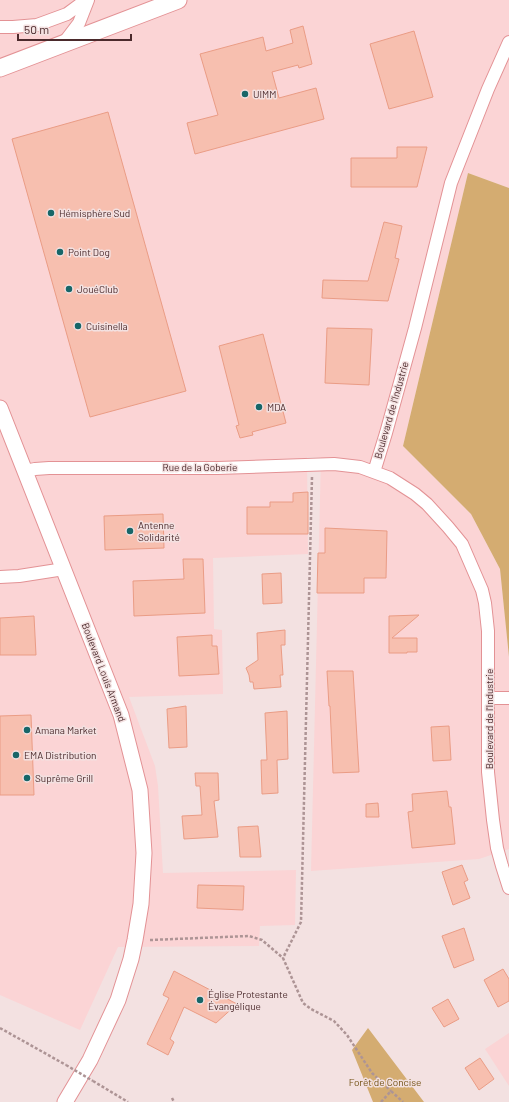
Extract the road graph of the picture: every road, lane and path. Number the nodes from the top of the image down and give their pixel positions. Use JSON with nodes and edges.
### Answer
{"nodes":[{"id":1,"x":87,"y":0,"type":"edge"},
{"id":2,"x":178,"y":0,"type":"edge"},
{"id":3,"x":0,"y":27,"type":"edge"},
{"id":4,"x":509,"y":42,"type":"edge"},
{"id":5,"x":62,"y":45,"type":"junction"},
{"id":6,"x":0,"y":68,"type":"edge"},
{"id":7,"x":0,"y":408,"type":"edge"},
{"id":8,"x":313,"y":464,"type":"junction"},
{"id":9,"x":25,"y":471,"type":"junction"},
{"id":10,"x":374,"y":472,"type":"junction"},
{"id":11,"x":64,"y":569,"type":"junction"},
{"id":12,"x":0,"y":577,"type":"edge"},
{"id":13,"x":489,"y":698,"type":"junction"},
{"id":14,"x":509,"y":698,"type":"edge"},
{"id":15,"x":509,"y":888,"type":"edge"},
{"id":16,"x":135,"y":940,"type":"junction"},
{"id":17,"x":283,"y":958,"type":"junction"},
{"id":18,"x":0,"y":1028,"type":"edge"},
{"id":19,"x":391,"y":1091,"type":"junction"},
{"id":20,"x":172,"y":1098,"type":"dead end"},
{"id":21,"x":65,"y":1102,"type":"edge"},
{"id":22,"x":128,"y":1102,"type":"edge"},
{"id":23,"x":174,"y":1102,"type":"edge"},
{"id":24,"x":380,"y":1102,"type":"edge"},
{"id":25,"x":403,"y":1102,"type":"edge"}],
"edges":[{"from":1,"to":3,"type":"street"},
{"from":1,"to":5,"type":"street"},
{"from":2,"to":5,"type":"main road"},
{"from":4,"to":10,"type":"street","name":"Boulevard de l'Industrie"},
{"from":5,"to":6,"type":"main road"},
{"from":7,"to":9,"type":"street","name":"Boulevard Louis Armand"},
{"from":8,"to":9,"type":"street","name":"Rue de la Goberie"},
{"from":8,"to":10,"type":"street","name":"Rue de la Goberie"},
{"from":8,"to":17,"type":"path"},
{"from":9,"to":11,"type":"street","name":"Boulevard Louis Armand"},
{"from":10,"to":13,"type":"street","name":"Boulevard de l'Industrie"},
{"from":11,"to":12,"type":"street"},
{"from":11,"to":16,"type":"street","name":"Boulevard Louis Armand"},
{"from":13,"to":14,"type":"street"},
{"from":13,"to":15,"type":"street","name":"Boulevard de l'Industrie"},
{"from":16,"to":17,"type":"path"},
{"from":16,"to":21,"type":"street","name":"Boulevard Louis Armand"},
{"from":17,"to":19,"type":"path"},
{"from":18,"to":22,"type":"path","bridge":true},
{"from":19,"to":24,"type":"path"},
{"from":19,"to":25,"type":"path"},
{"from":20,"to":23,"type":"path"}]}
